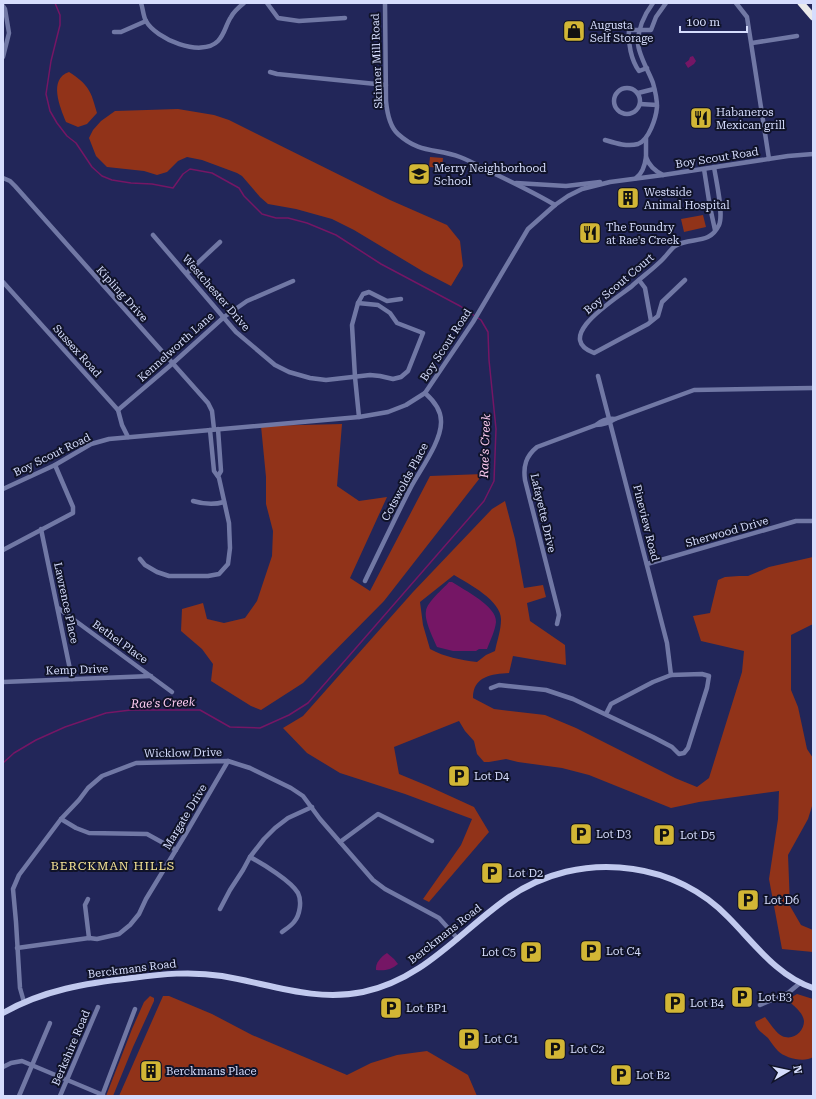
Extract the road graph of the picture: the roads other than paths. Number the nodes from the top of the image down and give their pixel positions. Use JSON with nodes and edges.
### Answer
{"nodes":[{"id":1,"x":141,"y":3,"type":"edge"},
{"id":2,"x":244,"y":3,"type":"edge"},
{"id":3,"x":267,"y":3,"type":"edge"},
{"id":4,"x":385,"y":3,"type":"edge"},
{"id":5,"x":653,"y":3,"type":"edge"},
{"id":6,"x":666,"y":3,"type":"edge"},
{"id":7,"x":736,"y":3,"type":"edge"},
{"id":8,"x":801,"y":3,"type":"edge"},
{"id":9,"x":3,"y":6,"type":"edge"},
{"id":10,"x":813,"y":17,"type":"edge"},
{"id":11,"x":345,"y":18,"type":"dead end"},
{"id":12,"x":146,"y":21,"type":"junction"},
{"id":13,"x":639,"y":31,"type":"junction"},
{"id":14,"x":114,"y":32,"type":"dead end"},
{"id":15,"x":797,"y":36,"type":"dead end"},
{"id":16,"x":752,"y":43,"type":"junction"},
{"id":17,"x":3,"y":57,"type":"edge"},
{"id":18,"x":647,"y":68,"type":"junction"},
{"id":19,"x":270,"y":72,"type":"dead end"},
{"id":20,"x":386,"y":85,"type":"junction"},
{"id":21,"x":654,"y":89,"type":"junction"},
{"id":22,"x":638,"y":93,"type":"junction"},
{"id":23,"x":640,"y":104,"type":"junction"},
{"id":24,"x":656,"y":104,"type":"junction"},
{"id":25,"x":646,"y":138,"type":"junction"},
{"id":26,"x":605,"y":140,"type":"dead end"},
{"id":27,"x":813,"y":154,"type":"edge"},
{"id":28,"x":646,"y":157,"type":"junction"},
{"id":29,"x":769,"y":159,"type":"junction"},
{"id":30,"x":714,"y":167,"type":"junction"},
{"id":31,"x":704,"y":169,"type":"junction"},
{"id":32,"x":663,"y":175,"type":"junction"},
{"id":33,"x":3,"y":178,"type":"edge"},
{"id":34,"x":634,"y":179,"type":"junction"},
{"id":35,"x":610,"y":182,"type":"junction"},
{"id":36,"x":515,"y":183,"type":"junction"},
{"id":37,"x":555,"y":205,"type":"junction"},
{"id":38,"x":715,"y":230,"type":"junction"},
{"id":39,"x":153,"y":236,"type":"dead end"},
{"id":40,"x":220,"y":242,"type":"dead end"},
{"id":41,"x":187,"y":274,"type":"junction"},
{"id":42,"x":639,"y":280,"type":"junction"},
{"id":43,"x":685,"y":280,"type":"dead end"},
{"id":44,"x":293,"y":281,"type":"dead end"},
{"id":45,"x":3,"y":282,"type":"edge"},
{"id":46,"x":401,"y":299,"type":"dead end"},
{"id":47,"x":358,"y":303,"type":"junction"},
{"id":48,"x":224,"y":316,"type":"junction"},
{"id":49,"x":651,"y":321,"type":"junction"},
{"id":50,"x":172,"y":364,"type":"junction"},
{"id":51,"x":598,"y":376,"type":"dead end"},
{"id":52,"x":355,"y":377,"type":"junction"},
{"id":53,"x":813,"y":388,"type":"edge"},
{"id":54,"x":425,"y":393,"type":"junction"},
{"id":55,"x":118,"y":410,"type":"junction"},
{"id":56,"x":359,"y":416,"type":"junction"},
{"id":57,"x":609,"y":421,"type":"junction"},
{"id":58,"x":214,"y":429,"type":"junction"},
{"id":59,"x":128,"y":438,"type":"junction"},
{"id":60,"x":54,"y":465,"type":"junction"},
{"id":61,"x":218,"y":476,"type":"junction"},
{"id":62,"x":3,"y":489,"type":"edge"},
{"id":63,"x":193,"y":501,"type":"dead end"},
{"id":64,"x":224,"y":502,"type":"junction"},
{"id":65,"x":813,"y":521,"type":"edge"},
{"id":66,"x":41,"y":529,"type":"junction"},
{"id":67,"x":3,"y":550,"type":"edge"},
{"id":68,"x":140,"y":559,"type":"dead end"},
{"id":69,"x":647,"y":564,"type":"junction"},
{"id":70,"x":365,"y":581,"type":"dead end"},
{"id":71,"x":58,"y":608,"type":"junction"},
{"id":72,"x":557,"y":624,"type":"dead end"},
{"id":73,"x":671,"y":675,"type":"junction"},
{"id":74,"x":151,"y":676,"type":"junction"},
{"id":75,"x":72,"y":680,"type":"junction"},
{"id":76,"x":3,"y":682,"type":"edge"},
{"id":77,"x":491,"y":688,"type":"dead end"},
{"id":78,"x":172,"y":692,"type":"dead end"},
{"id":79,"x":606,"y":714,"type":"junction"},
{"id":80,"x":228,"y":761,"type":"junction"},
{"id":81,"x":312,"y":807,"type":"junction"},
{"id":82,"x":62,"y":818,"type":"junction"},
{"id":83,"x":432,"y":840,"type":"dead end"},
{"id":84,"x":340,"y":842,"type":"junction"},
{"id":85,"x":176,"y":850,"type":"junction"},
{"id":86,"x":250,"y":857,"type":"junction"},
{"id":87,"x":88,"y":899,"type":"dead end"},
{"id":88,"x":220,"y":909,"type":"dead end"},
{"id":89,"x":282,"y":932,"type":"dead end"},
{"id":90,"x":90,"y":938,"type":"junction"},
{"id":91,"x":458,"y":939,"type":"junction"},
{"id":92,"x":17,"y":948,"type":"junction"},
{"id":93,"x":800,"y":983,"type":"junction"},
{"id":94,"x":813,"y":988,"type":"edge"},
{"id":95,"x":24,"y":1002,"type":"junction"},
{"id":96,"x":760,"y":1005,"type":"dead end"},
{"id":97,"x":98,"y":1007,"type":"dead end"},
{"id":98,"x":135,"y":1009,"type":"dead end"},
{"id":99,"x":3,"y":1013,"type":"edge"},
{"id":100,"x":50,"y":1024,"type":"dead end"},
{"id":101,"x":32,"y":1064,"type":"junction"},
{"id":102,"x":3,"y":1067,"type":"edge"},
{"id":103,"x":66,"y":1080,"type":"junction"},
{"id":104,"x":103,"y":1095,"type":"edge"},
{"id":105,"x":19,"y":1096,"type":"edge"},
{"id":106,"x":60,"y":1096,"type":"edge"}],
"edges":[{"from":1,"to":12,"type":"street"},
{"from":2,"to":12,"type":"street"},
{"from":3,"to":11,"type":"street"},
{"from":4,"to":20,"type":"street","name":"Skinner Mill Road"},
{"from":5,"to":13,"type":"street"},
{"from":6,"to":13,"type":"street"},
{"from":7,"to":16,"type":"street"},
{"from":8,"to":10,"type":"highway"},
{"from":9,"to":17,"type":"street"},
{"from":12,"to":14,"type":"street"},
{"from":13,"to":18,"type":"street"},
{"from":13,"to":18,"type":"street"},
{"from":15,"to":16,"type":"street"},
{"from":16,"to":29,"type":"street"},
{"from":18,"to":21,"type":"street"},
{"from":19,"to":20,"type":"street"},
{"from":20,"to":36,"type":"street","name":"Skinner Mill Road"},
{"from":21,"to":22,"type":"street"},
{"from":21,"to":24,"type":"street"},
{"from":22,"to":23,"type":"street"},
{"from":22,"to":23,"type":"street"},
{"from":23,"to":24,"type":"street"},
{"from":24,"to":25,"type":"street"},
{"from":25,"to":26,"type":"street"},
{"from":25,"to":28,"type":"street"},
{"from":27,"to":29,"type":"street","name":"Boy Scout Road"},
{"from":28,"to":32,"type":"street"},
{"from":28,"to":34,"type":"street"},
{"from":29,"to":30,"type":"street","name":"Boy Scout Road"},
{"from":30,"to":31,"type":"street","name":"Boy Scout Road"},
{"from":30,"to":38,"type":"street"},
{"from":31,"to":32,"type":"street","name":"Boy Scout Road"},
{"from":31,"to":38,"type":"street"},
{"from":32,"to":34,"type":"street","name":"Boy Scout Road"},
{"from":33,"to":50,"type":"street","name":"Kipling Drive"},
{"from":34,"to":35,"type":"street","name":"Boy Scout Road"},
{"from":35,"to":36,"type":"street"},
{"from":35,"to":37,"type":"street","name":"Boy Scout Road"},
{"from":36,"to":37,"type":"street","name":"Skinner Mill Road"},
{"from":37,"to":54,"type":"street","name":"Boy Scout Road"},
{"from":38,"to":42,"type":"street","name":"Boy Scout Court"},
{"from":39,"to":41,"type":"street","name":"Westchester Drive"},
{"from":40,"to":41,"type":"street"},
{"from":41,"to":48,"type":"street","name":"Westchester Drive"},
{"from":42,"to":49,"type":"street"},
{"from":42,"to":49,"type":"street","name":"Boy Scout Court"},
{"from":43,"to":49,"type":"street","name":"Boy Scout Court"},
{"from":44,"to":48,"type":"street","name":"Kennelworth Lane"},
{"from":45,"to":55,"type":"street","name":"Sussex Road"},
{"from":46,"to":47,"type":"street"},
{"from":47,"to":52,"type":"street"},
{"from":47,"to":52,"type":"street","name":"Westchester Drive"},
{"from":48,"to":50,"type":"street","name":"Kennelworth Lane"},
{"from":48,"to":52,"type":"street","name":"Westchester Drive"},
{"from":50,"to":55,"type":"street","name":"Kennelworth Lane"},
{"from":50,"to":58,"type":"street","name":"Kipling Drive"},
{"from":51,"to":57,"type":"street","name":"Pineview Road"},
{"from":52,"to":56,"type":"street"},
{"from":53,"to":57,"type":"street"},
{"from":54,"to":56,"type":"street","name":"Boy Scout Road"},
{"from":54,"to":70,"type":"street","name":"Cotswolds Place"},
{"from":55,"to":59,"type":"street","name":"Sussex Road"},
{"from":56,"to":58,"type":"street","name":"Boy Scout Road"},
{"from":57,"to":69,"type":"street","name":"Pineview Road"},
{"from":57,"to":72,"type":"street","name":"Lafayette Drive"},
{"from":58,"to":59,"type":"street","name":"Boy Scout Road"},
{"from":58,"to":61,"type":"street","name":"Kipling Drive"},
{"from":58,"to":61,"type":"street","name":"Kipling Drive"},
{"from":59,"to":60,"type":"street","name":"Boy Scout Road"},
{"from":60,"to":62,"type":"street","name":"Boy Scout Road"},
{"from":60,"to":66,"type":"street"},
{"from":61,"to":64,"type":"street","name":"Kipling Drive"},
{"from":63,"to":64,"type":"street"},
{"from":64,"to":68,"type":"street","name":"Kipling Drive"},
{"from":65,"to":69,"type":"street","name":"Sherwood Drive"},
{"from":66,"to":67,"type":"street"},
{"from":66,"to":71,"type":"street","name":"Lawrence Place"},
{"from":69,"to":73,"type":"street","name":"Pineview Road"},
{"from":71,"to":74,"type":"street","name":"Bethel Place"},
{"from":71,"to":75,"type":"street","name":"Lawrence Place"},
{"from":73,"to":79,"type":"street"},
{"from":73,"to":79,"type":"street"},
{"from":74,"to":75,"type":"street","name":"Kemp Drive"},
{"from":74,"to":78,"type":"street","name":"Bethel Place"},
{"from":75,"to":76,"type":"street","name":"Kemp Drive"},
{"from":77,"to":79,"type":"street"},
{"from":80,"to":81,"type":"street","name":"Wicklow Drive"},
{"from":80,"to":82,"type":"street","name":"Wicklow Drive"},
{"from":80,"to":85,"type":"street","name":"Margate Drive"},
{"from":81,"to":84,"type":"street","name":"Wicklow Drive"},
{"from":81,"to":86,"type":"street"},
{"from":82,"to":85,"type":"street"},
{"from":82,"to":92,"type":"street","name":"Wicklow Drive"},
{"from":83,"to":84,"type":"street"},
{"from":84,"to":91,"type":"street","name":"Wicklow Drive"},
{"from":85,"to":90,"type":"street","name":"Margate Drive"},
{"from":86,"to":88,"type":"street"},
{"from":86,"to":89,"type":"street"},
{"from":87,"to":90,"type":"street"},
{"from":90,"to":92,"type":"street","name":"Margate Drive"},
{"from":91,"to":93,"type":"main road","name":"Berckmans Road"},
{"from":91,"to":95,"type":"main road","name":"Berckmans Road"},
{"from":92,"to":95,"type":"street","name":"Wicklow Drive"},
{"from":93,"to":94,"type":"main road","name":"Berckmans Road"},
{"from":93,"to":96,"type":"street"},
{"from":95,"to":99,"type":"main road","name":"Berckmans Road"},
{"from":97,"to":103,"type":"street","name":"Berkshire Road"},
{"from":98,"to":104,"type":"street"},
{"from":100,"to":101,"type":"street"},
{"from":101,"to":102,"type":"street"},
{"from":101,"to":103,"type":"street"},
{"from":101,"to":105,"type":"street"},
{"from":103,"to":104,"type":"street"},
{"from":103,"to":106,"type":"street","name":"Berkshire Road"}]}
